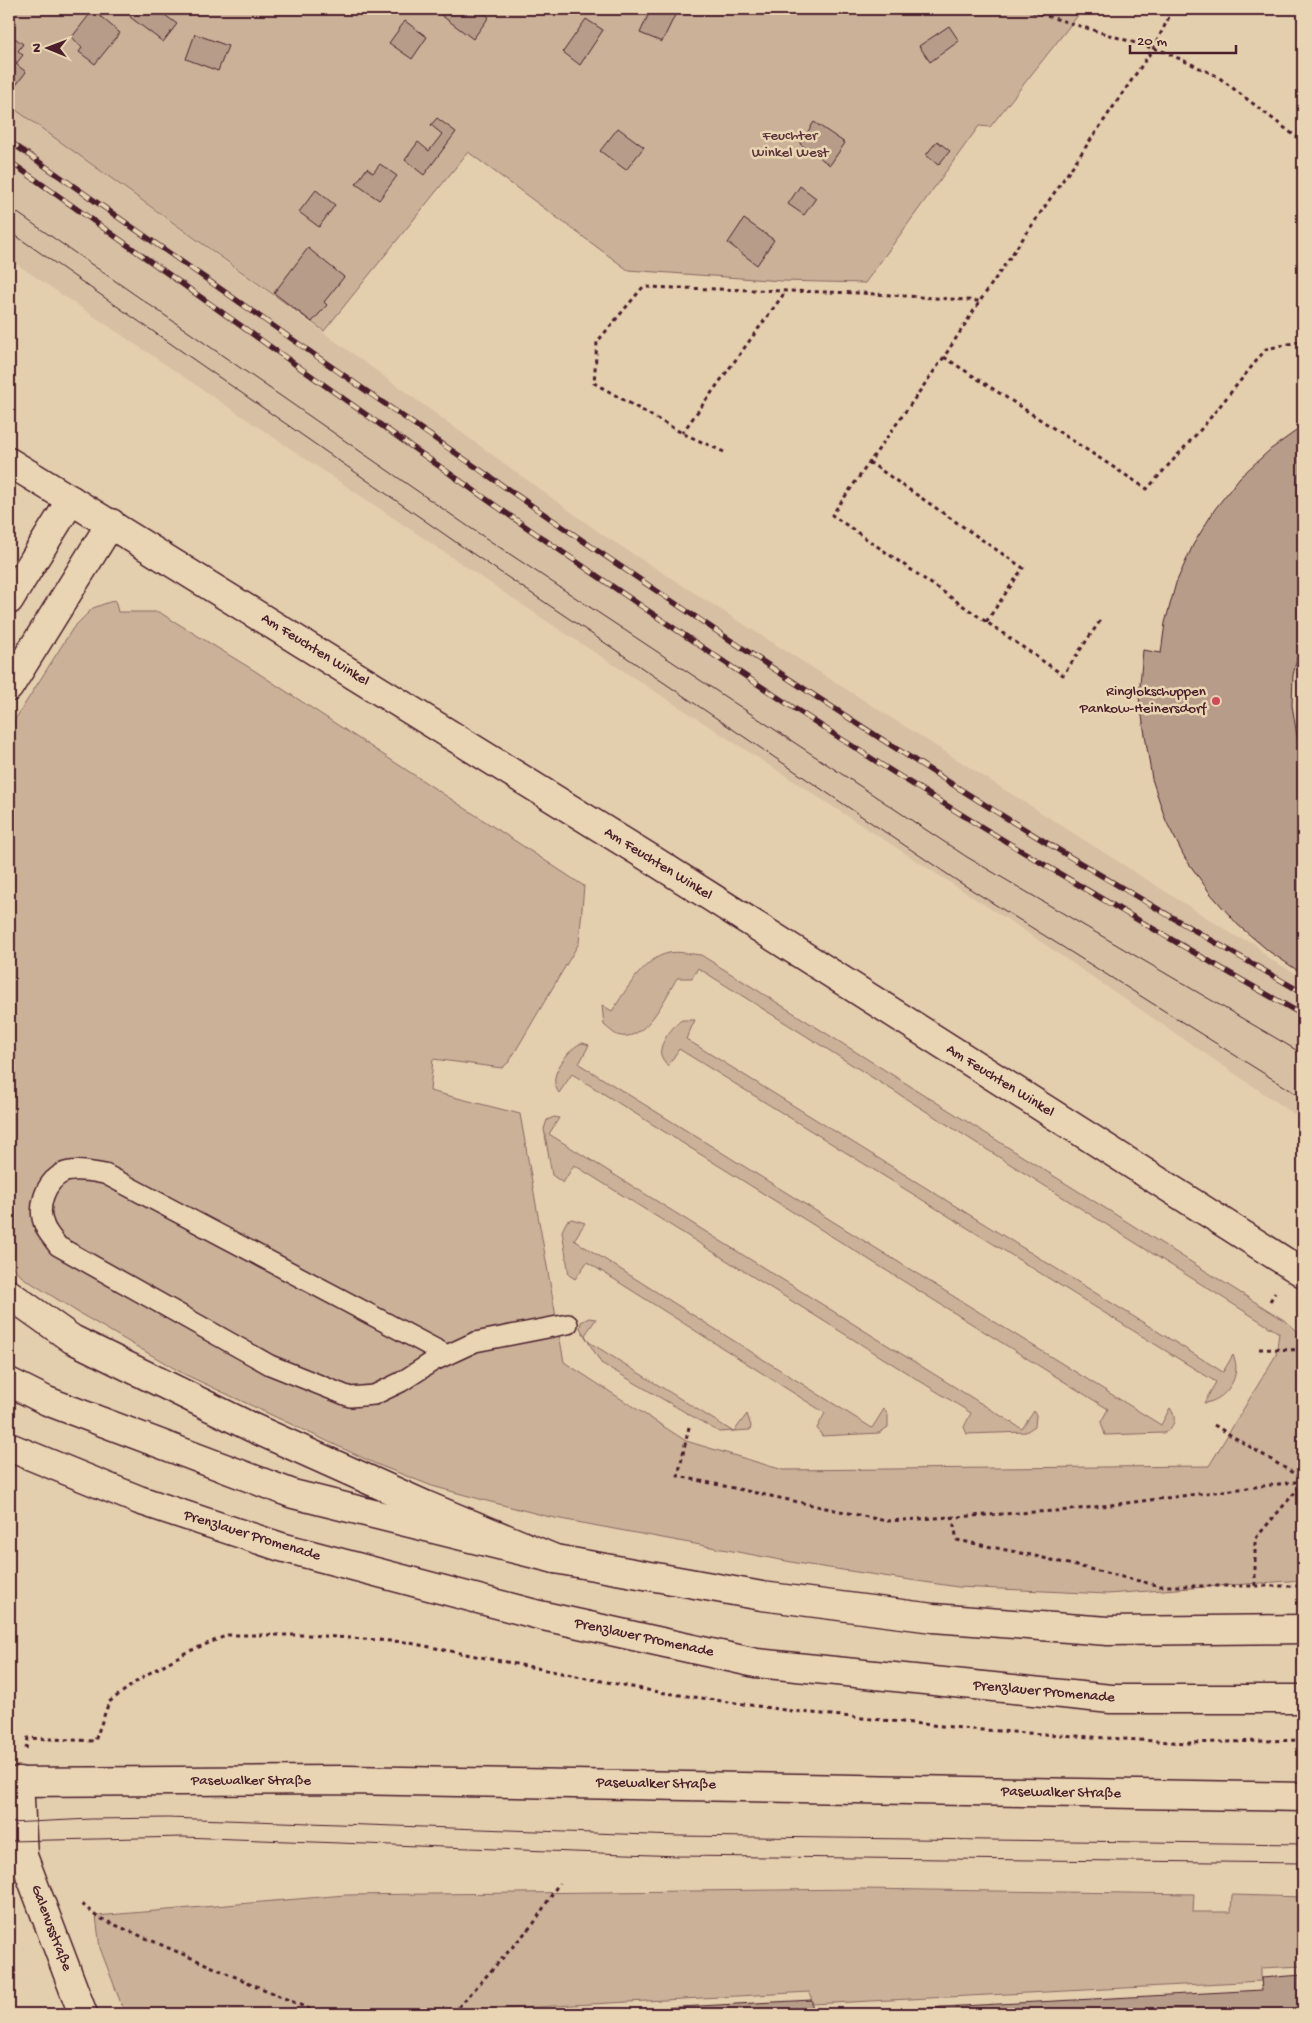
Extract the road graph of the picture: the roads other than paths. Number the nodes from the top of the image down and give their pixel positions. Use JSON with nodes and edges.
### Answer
{"nodes":[{"id":1,"x":9,"y":462,"type":"edge"},
{"id":2,"x":71,"y":500,"type":"junction"},
{"id":3,"x":111,"y":523,"type":"junction"},
{"id":4,"x":9,"y":600,"type":"edge"},
{"id":5,"x":9,"y":687,"type":"edge"},
{"id":6,"x":1303,"y":1274,"type":"edge"},
{"id":7,"x":9,"y":1294,"type":"edge"},
{"id":8,"x":568,"y":1324,"type":"dead end"},
{"id":9,"x":447,"y":1355,"type":"junction"},
{"id":10,"x":9,"y":1382,"type":"edge"},
{"id":11,"x":9,"y":1447,"type":"edge"},
{"id":12,"x":555,"y":1559,"type":"junction"},
{"id":13,"x":1303,"y":1629,"type":"edge"},
{"id":14,"x":1303,"y":1699,"type":"edge"},
{"id":15,"x":14,"y":1781,"type":"edge"},
{"id":16,"x":1303,"y":1796,"type":"edge"},
{"id":17,"x":83,"y":2014,"type":"edge"}],
"edges":[{"from":1,"to":2,"type":"main road","name":"Am Feuchten Winkel"},
{"from":2,"to":3,"type":"main road","name":"Am Feuchten Winkel"},
{"from":2,"to":4,"type":"main road"},
{"from":3,"to":5,"type":"main road"},
{"from":3,"to":6,"type":"main road","name":"Am Feuchten Winkel"},
{"from":7,"to":12,"type":"main road"},
{"from":8,"to":9,"type":"lane"},
{"from":9,"to":9,"type":"lane"},
{"from":10,"to":12,"type":"main road"},
{"from":11,"to":14,"type":"main road","name":"Prenzlauer Promenade"},
{"from":12,"to":13,"type":"main road"},
{"from":15,"to":16,"type":"main road","name":"Pasewalker Straße"},
{"from":15,"to":17,"type":"main road","name":"Galenusstraße"}]}
